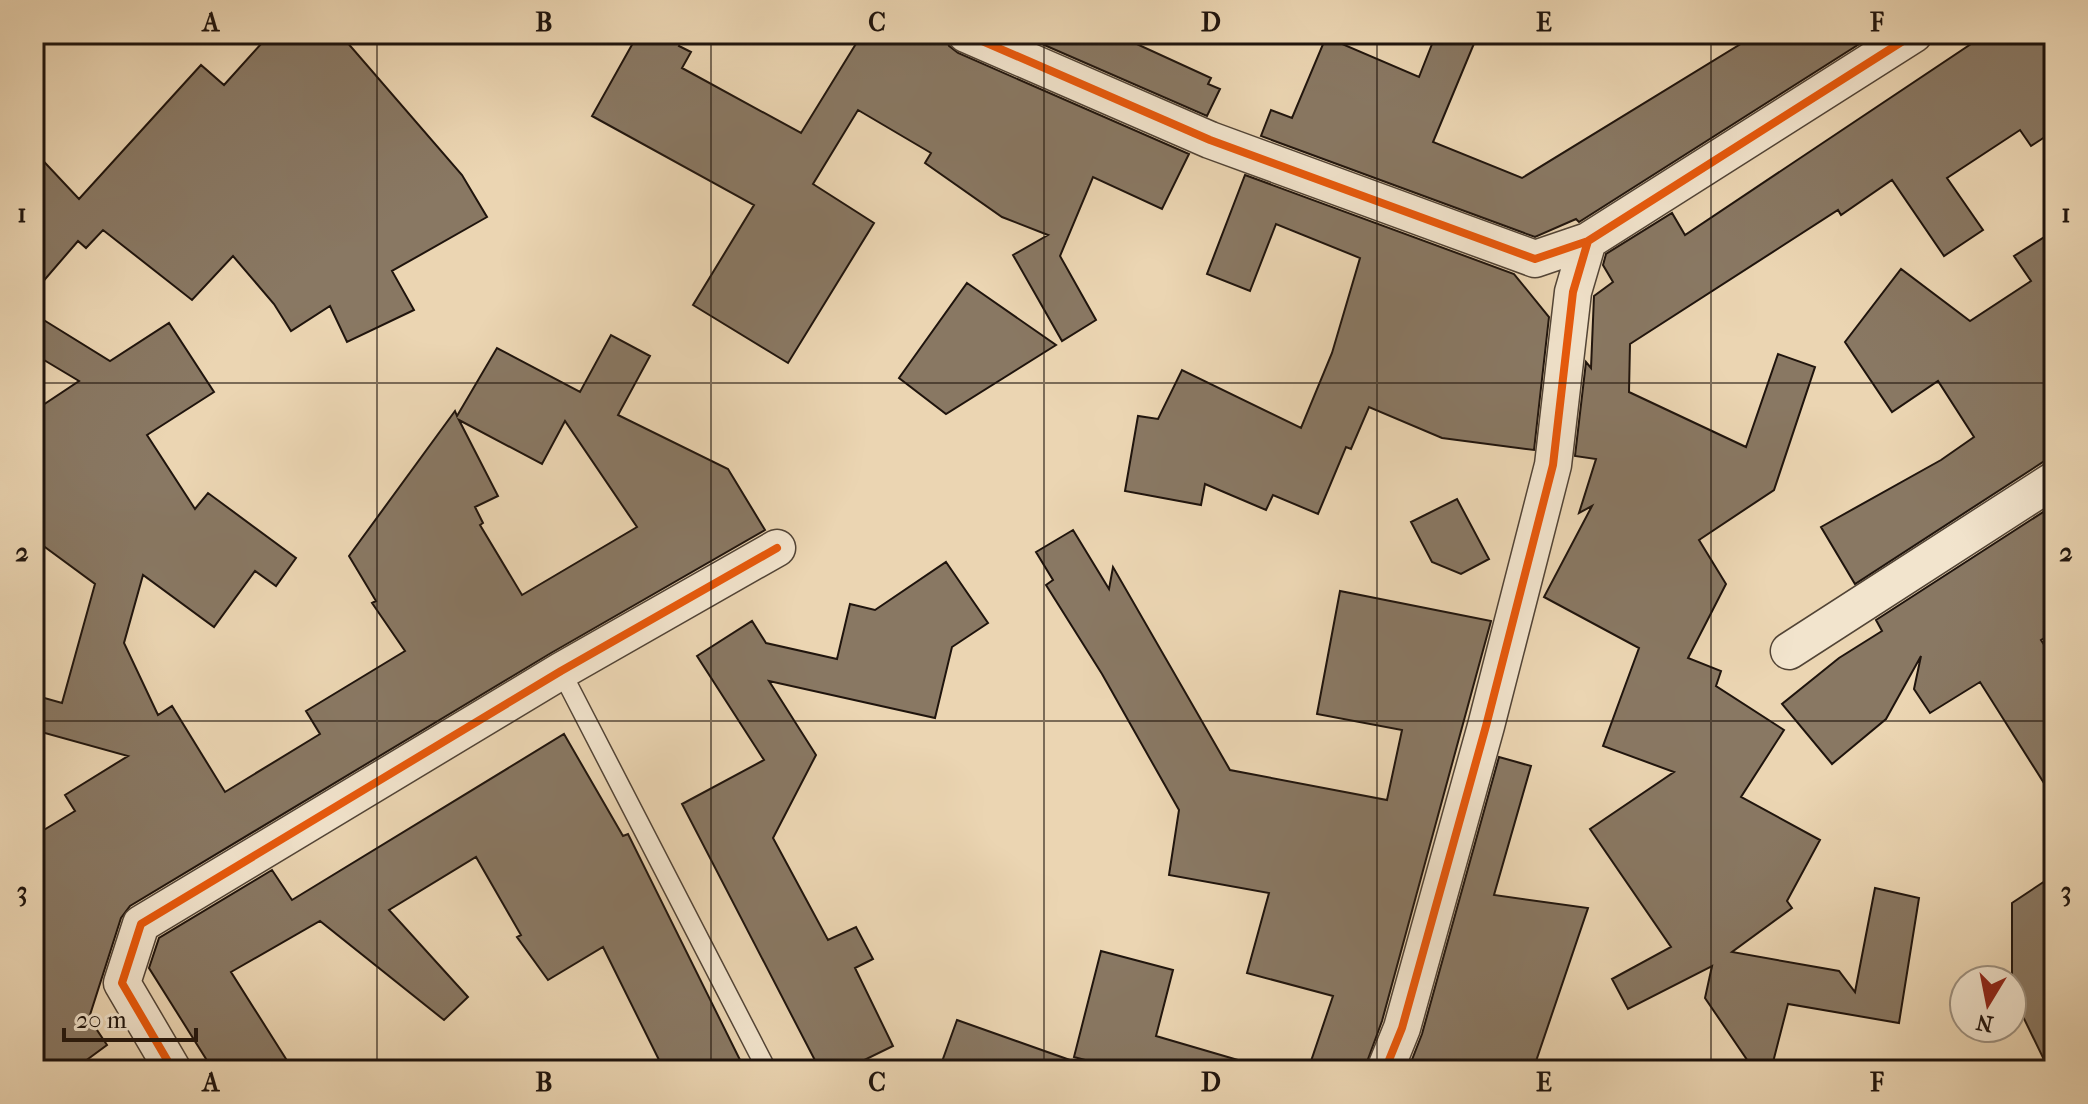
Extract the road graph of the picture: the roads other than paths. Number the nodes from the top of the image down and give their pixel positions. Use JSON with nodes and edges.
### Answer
{"nodes":[{"id":1,"x":966,"y":34,"type":"edge"},
{"id":2,"x":1914,"y":34,"type":"edge"},
{"id":3,"x":1588,"y":241,"type":"junction"},
{"id":4,"x":2054,"y":480,"type":"edge"},
{"id":5,"x":777,"y":548,"type":"dead end"},
{"id":6,"x":1789,"y":651,"type":"dead end"},
{"id":7,"x":561,"y":671,"type":"junction"},
{"id":8,"x":173,"y":1070,"type":"edge"},
{"id":9,"x":767,"y":1070,"type":"edge"},
{"id":10,"x":1385,"y":1070,"type":"edge"}],
"edges":[{"from":1,"to":3,"type":"street"},
{"from":2,"to":3,"type":"street"},
{"from":3,"to":10,"type":"street"},
{"from":4,"to":6,"type":"street"},
{"from":5,"to":7,"type":"street"},
{"from":7,"to":8,"type":"street"},
{"from":7,"to":9,"type":"lane"}]}
